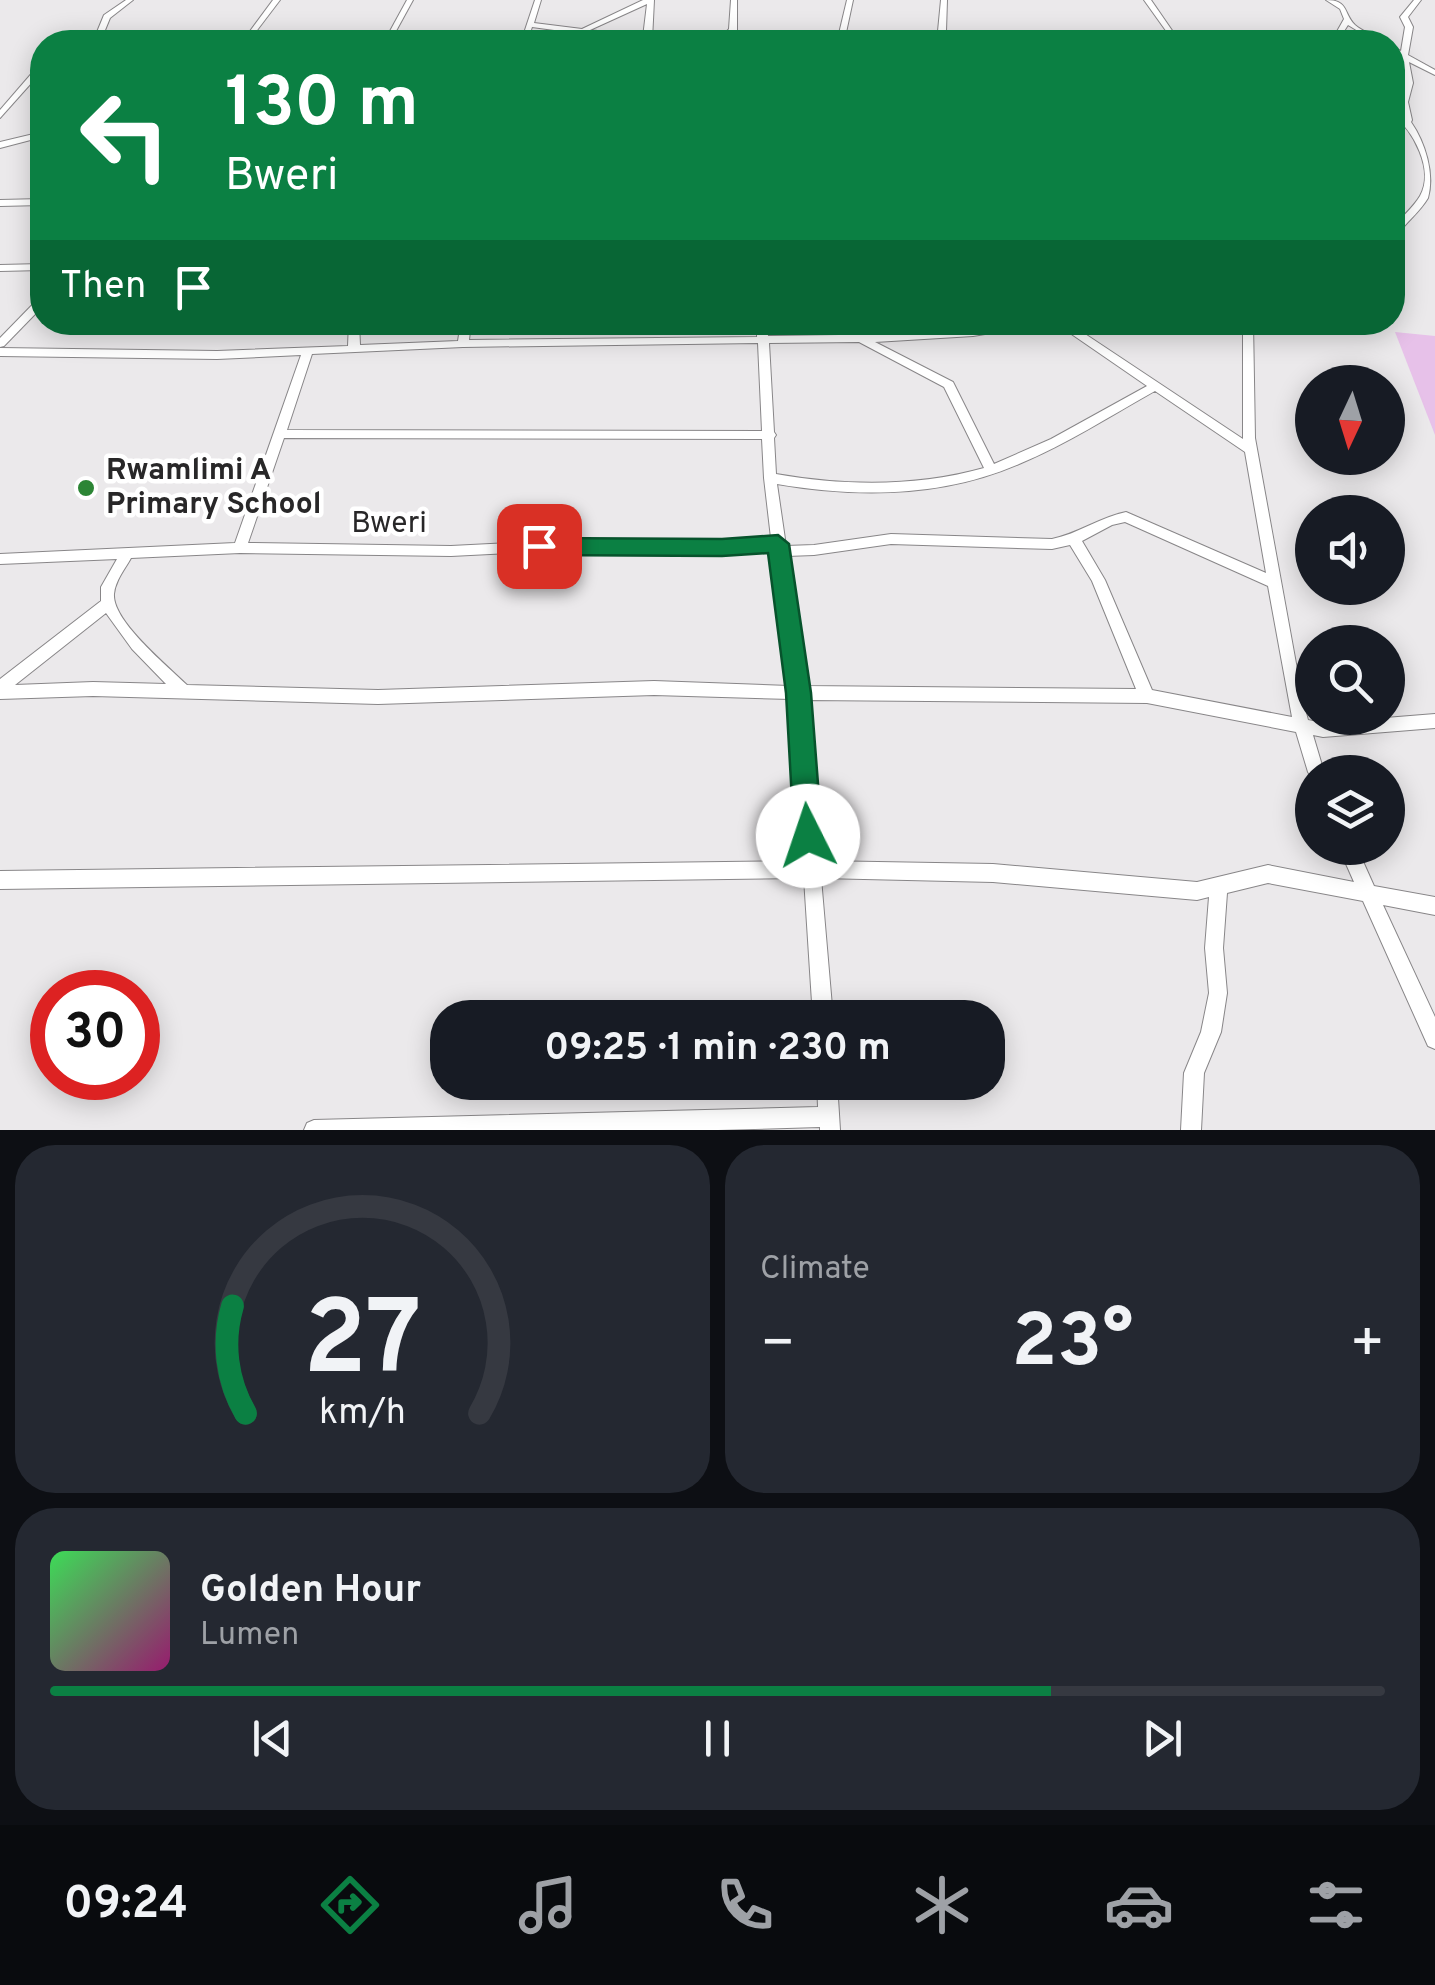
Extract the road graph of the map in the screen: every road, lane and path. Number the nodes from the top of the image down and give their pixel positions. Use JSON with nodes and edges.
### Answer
{"nodes":[{"id":1,"x":130,"y":0,"type":"edge"},
{"id":2,"x":276,"y":0,"type":"edge"},
{"id":3,"x":410,"y":0,"type":"edge"},
{"id":4,"x":538,"y":0,"type":"edge"},
{"id":5,"x":650,"y":0,"type":"edge"},
{"id":6,"x":734,"y":0,"type":"edge"},
{"id":7,"x":850,"y":0,"type":"edge"},
{"id":8,"x":944,"y":0,"type":"edge"},
{"id":9,"x":1147,"y":0,"type":"edge"},
{"id":10,"x":1329,"y":0,"type":"edge"},
{"id":11,"x":1418,"y":0,"type":"edge"},
{"id":12,"x":1347,"y":20,"type":"junction"},
{"id":13,"x":530,"y":26,"type":"junction"},
{"id":14,"x":101,"y":30,"type":"edge"},
{"id":15,"x":254,"y":30,"type":"edge"},
{"id":16,"x":394,"y":30,"type":"edge"},
{"id":17,"x":528,"y":30,"type":"edge"},
{"id":18,"x":576,"y":30,"type":"edge"},
{"id":19,"x":589,"y":30,"type":"edge"},
{"id":20,"x":648,"y":30,"type":"edge"},
{"id":21,"x":730,"y":30,"type":"edge"},
{"id":22,"x":843,"y":30,"type":"edge"},
{"id":23,"x":942,"y":30,"type":"edge"},
{"id":24,"x":1168,"y":30,"type":"edge"},
{"id":25,"x":1341,"y":30,"type":"edge"},
{"id":26,"x":1362,"y":30,"type":"edge"},
{"id":27,"x":1405,"y":49,"type":"edge"},
{"id":28,"x":1405,"y":56,"type":"edge"},
{"id":29,"x":1405,"y":61,"type":"edge"},
{"id":30,"x":1435,"y":72,"type":"edge"},
{"id":31,"x":30,"y":86,"type":"edge"},
{"id":32,"x":1405,"y":98,"type":"edge"},
{"id":33,"x":1405,"y":106,"type":"edge"},
{"id":34,"x":0,"y":115,"type":"edge"},
{"id":35,"x":1405,"y":118,"type":"edge"},
{"id":36,"x":1408,"y":120,"type":"junction"},
{"id":37,"x":30,"y":138,"type":"edge"},
{"id":38,"x":0,"y":145,"type":"edge"},
{"id":39,"x":30,"y":203,"type":"edge"},
{"id":40,"x":0,"y":204,"type":"edge"},
{"id":41,"x":1405,"y":220,"type":"edge"},
{"id":42,"x":30,"y":267,"type":"edge"},
{"id":43,"x":0,"y":268,"type":"edge"},
{"id":44,"x":30,"y":312,"type":"edge"},
{"id":45,"x":5,"y":334,"type":"edge"},
{"id":46,"x":349,"y":335,"type":"edge"},
{"id":47,"x":354,"y":335,"type":"edge"},
{"id":48,"x":464,"y":335,"type":"edge"},
{"id":49,"x":763,"y":335,"type":"edge"},
{"id":50,"x":849,"y":335,"type":"edge"},
{"id":51,"x":940,"y":335,"type":"edge"},
{"id":52,"x":1079,"y":335,"type":"edge"},
{"id":53,"x":1248,"y":335,"type":"edge"},
{"id":54,"x":859,"y":340,"type":"junction"},
{"id":55,"x":764,"y":341,"type":"junction"},
{"id":56,"x":0,"y":344,"type":"edge"},
{"id":57,"x":354,"y":344,"type":"junction"},
{"id":58,"x":463,"y":344,"type":"junction"},
{"id":59,"x":308,"y":351,"type":"junction"},
{"id":60,"x":0,"y":352,"type":"edge"},
{"id":61,"x":1156,"y":386,"type":"junction"},
{"id":62,"x":279,"y":434,"type":"junction"},
{"id":63,"x":770,"y":435,"type":"junction"},
{"id":64,"x":1251,"y":450,"type":"junction"},
{"id":65,"x":991,"y":470,"type":"junction"},
{"id":66,"x":770,"y":478,"type":"junction"},
{"id":67,"x":1075,"y":541,"type":"junction"},
{"id":68,"x":779,"y":547,"type":"junction"},
{"id":69,"x":240,"y":548,"type":"junction"},
{"id":70,"x":126,"y":556,"type":"junction"},
{"id":71,"x":0,"y":559,"type":"edge"},
{"id":72,"x":1276,"y":583,"type":"junction"},
{"id":73,"x":107,"y":604,"type":"junction"},
{"id":74,"x":0,"y":690,"type":"edge"},
{"id":75,"x":1295,"y":692,"type":"edge"},
{"id":76,"x":798,"y":693,"type":"junction"},
{"id":77,"x":185,"y":694,"type":"junction"},
{"id":78,"x":1147,"y":696,"type":"junction"},
{"id":79,"x":1435,"y":721,"type":"edge"},
{"id":80,"x":1405,"y":724,"type":"edge"},
{"id":81,"x":1295,"y":725,"type":"edge"},
{"id":82,"x":1356,"y":865,"type":"edge"},
{"id":83,"x":810,"y":869,"type":"junction"},
{"id":84,"x":0,"y":880,"type":"edge"},
{"id":85,"x":1218,"y":888,"type":"junction"},
{"id":86,"x":1368,"y":892,"type":"junction"},
{"id":87,"x":1435,"y":906,"type":"edge"},
{"id":88,"x":821,"y":1000,"type":"edge"},
{"id":89,"x":1435,"y":1040,"type":"edge"},
{"id":90,"x":829,"y":1124,"type":"edge"},
{"id":91,"x":314,"y":1130,"type":"edge"},
{"id":92,"x":1191,"y":1130,"type":"edge"}],
"edges":[{"from":1,"to":14,"type":"street"},
{"from":2,"to":15,"type":"street"},
{"from":3,"to":16,"type":"street"},
{"from":4,"to":13,"type":"street"},
{"from":5,"to":19,"type":"street"},
{"from":5,"to":20,"type":"street"},
{"from":6,"to":21,"type":"street"},
{"from":7,"to":22,"type":"street"},
{"from":8,"to":23,"type":"street"},
{"from":9,"to":24,"type":"street"},
{"from":10,"to":12,"type":"street"},
{"from":11,"to":27,"type":"street"},
{"from":12,"to":25,"type":"street"},
{"from":12,"to":26,"type":"street"},
{"from":13,"to":17,"type":"street"},
{"from":13,"to":18,"type":"street"},
{"from":28,"to":30,"type":"street"},
{"from":29,"to":32,"type":"street"},
{"from":31,"to":34,"type":"street"},
{"from":33,"to":36,"type":"street"},
{"from":35,"to":36,"type":"street"},
{"from":36,"to":41,"type":"street"},
{"from":37,"to":38,"type":"street"},
{"from":39,"to":40,"type":"street"},
{"from":42,"to":43,"type":"street"},
{"from":44,"to":45,"type":"street"},
{"from":45,"to":56,"type":"street"},
{"from":46,"to":57,"type":"street"},
{"from":47,"to":57,"type":"street"},
{"from":48,"to":58,"type":"street"},
{"from":49,"to":55,"type":"street"},
{"from":50,"to":54,"type":"street"},
{"from":51,"to":54,"type":"street"},
{"from":52,"to":61,"type":"street"},
{"from":53,"to":64,"type":"street"},
{"from":54,"to":55,"type":"street"},
{"from":54,"to":65,"type":"street"},
{"from":55,"to":58,"type":"street"},
{"from":55,"to":63,"type":"street"},
{"from":57,"to":58,"type":"street"},
{"from":57,"to":59,"type":"street"},
{"from":59,"to":60,"type":"street"},
{"from":59,"to":62,"type":"street"},
{"from":61,"to":64,"type":"street"},
{"from":61,"to":65,"type":"street"},
{"from":62,"to":63,"type":"street"},
{"from":62,"to":69,"type":"street"},
{"from":63,"to":66,"type":"street"},
{"from":64,"to":72,"type":"street"},
{"from":65,"to":66,"type":"street"},
{"from":66,"to":68,"type":"street"},
{"from":67,"to":68,"type":"street","name":"Bweri"},
{"from":67,"to":72,"type":"street"},
{"from":67,"to":78,"type":"street"},
{"from":68,"to":69,"type":"street","name":"Bweri"},
{"from":68,"to":76,"type":"street"},
{"from":69,"to":70,"type":"street","name":"Bweri"},
{"from":70,"to":71,"type":"street","name":"Bweri"},
{"from":70,"to":73,"type":"street"},
{"from":72,"to":75,"type":"street"},
{"from":73,"to":74,"type":"street"},
{"from":73,"to":77,"type":"street"},
{"from":74,"to":77,"type":"street"},
{"from":76,"to":77,"type":"street"},
{"from":76,"to":78,"type":"street"},
{"from":76,"to":83,"type":"street"},
{"from":78,"to":81,"type":"street"},
{"from":79,"to":80,"type":"street"},
{"from":82,"to":86,"type":"street"},
{"from":83,"to":84,"type":"street"},
{"from":83,"to":85,"type":"street"},
{"from":83,"to":88,"type":"street"},
{"from":85,"to":86,"type":"street"},
{"from":85,"to":92,"type":"street"},
{"from":86,"to":87,"type":"street"},
{"from":86,"to":89,"type":"street"},
{"from":90,"to":91,"type":"street"}]}
